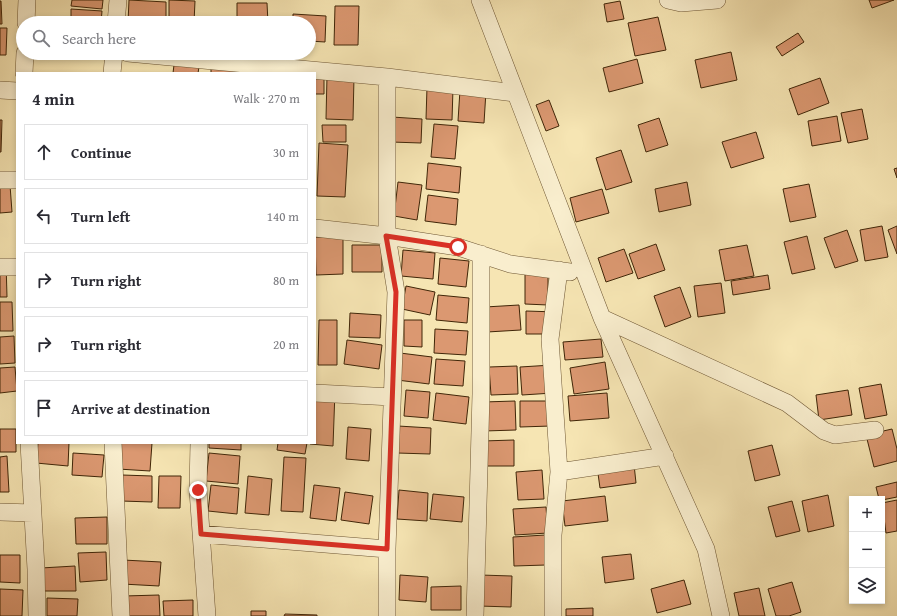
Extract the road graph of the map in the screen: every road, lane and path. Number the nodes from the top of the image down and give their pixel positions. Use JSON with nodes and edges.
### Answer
{"nodes":[{"id":1,"x":27,"y":0,"type":"edge"},
{"id":2,"x":118,"y":0,"type":"edge"},
{"id":3,"x":480,"y":0,"type":"edge"},
{"id":4,"x":668,"y":0,"type":"edge"},
{"id":5,"x":717,"y":0,"type":"edge"},
{"id":6,"x":26,"y":16,"type":"edge"},
{"id":7,"x":117,"y":16,"type":"edge"},
{"id":8,"x":25,"y":60,"type":"edge"},
{"id":9,"x":113,"y":60,"type":"edge"},
{"id":10,"x":204,"y":60,"type":"edge"},
{"id":11,"x":24,"y":72,"type":"edge"},
{"id":12,"x":112,"y":72,"type":"edge"},
{"id":13,"x":387,"y":77,"type":"junction"},
{"id":14,"x":0,"y":90,"type":"edge"},
{"id":15,"x":16,"y":91,"type":"edge"},
{"id":16,"x":515,"y":93,"type":"junction"},
{"id":17,"x":0,"y":180,"type":"edge"},
{"id":18,"x":16,"y":180,"type":"edge"},
{"id":19,"x":316,"y":228,"type":"edge"},
{"id":20,"x":386,"y":236,"type":"junction"},
{"id":21,"x":481,"y":254,"type":"junction"},
{"id":22,"x":0,"y":267,"type":"edge"},
{"id":23,"x":16,"y":268,"type":"edge"},
{"id":24,"x":559,"y":270,"type":"junction"},
{"id":25,"x":584,"y":274,"type":"junction"},
{"id":26,"x":602,"y":318,"type":"junction"},
{"id":27,"x":316,"y":394,"type":"edge"},
{"id":28,"x":392,"y":397,"type":"junction"},
{"id":29,"x":875,"y":430,"type":"dead end"},
{"id":30,"x":29,"y":444,"type":"edge"},
{"id":31,"x":113,"y":444,"type":"edge"},
{"id":32,"x":200,"y":444,"type":"edge"},
{"id":33,"x":665,"y":456,"type":"junction"},
{"id":34,"x":559,"y":472,"type":"junction"},
{"id":35,"x":0,"y":512,"type":"edge"},
{"id":36,"x":33,"y":513,"type":"junction"},
{"id":37,"x":201,"y":534,"type":"junction"},
{"id":38,"x":387,"y":549,"type":"junction"},
{"id":39,"x":37,"y":616,"type":"edge"},
{"id":40,"x":121,"y":616,"type":"edge"},
{"id":41,"x":207,"y":616,"type":"edge"},
{"id":42,"x":387,"y":616,"type":"edge"},
{"id":43,"x":475,"y":616,"type":"edge"},
{"id":44,"x":553,"y":616,"type":"edge"},
{"id":45,"x":722,"y":616,"type":"edge"}],
"edges":[{"from":1,"to":6,"type":"street"},
{"from":2,"to":7,"type":"street"},
{"from":3,"to":16,"type":"street"},
{"from":4,"to":5,"type":"street"},
{"from":8,"to":11,"type":"street"},
{"from":9,"to":12,"type":"street"},
{"from":10,"to":13,"type":"street"},
{"from":13,"to":16,"type":"street"},
{"from":13,"to":20,"type":"street"},
{"from":14,"to":15,"type":"street"},
{"from":16,"to":25,"type":"street"},
{"from":17,"to":18,"type":"street"},
{"from":19,"to":20,"type":"street"},
{"from":20,"to":21,"type":"street"},
{"from":20,"to":28,"type":"street"},
{"from":21,"to":24,"type":"street"},
{"from":21,"to":43,"type":"street"},
{"from":22,"to":23,"type":"street"},
{"from":24,"to":25,"type":"street"},
{"from":24,"to":34,"type":"street"},
{"from":25,"to":26,"type":"street"},
{"from":26,"to":29,"type":"street"},
{"from":26,"to":33,"type":"street"},
{"from":27,"to":28,"type":"street"},
{"from":28,"to":38,"type":"street"},
{"from":30,"to":36,"type":"street"},
{"from":31,"to":40,"type":"street"},
{"from":32,"to":37,"type":"street"},
{"from":33,"to":34,"type":"street"},
{"from":33,"to":45,"type":"street"},
{"from":34,"to":44,"type":"street"},
{"from":35,"to":36,"type":"street"},
{"from":36,"to":39,"type":"street"},
{"from":37,"to":38,"type":"street"},
{"from":37,"to":41,"type":"street"},
{"from":38,"to":42,"type":"street"}]}
